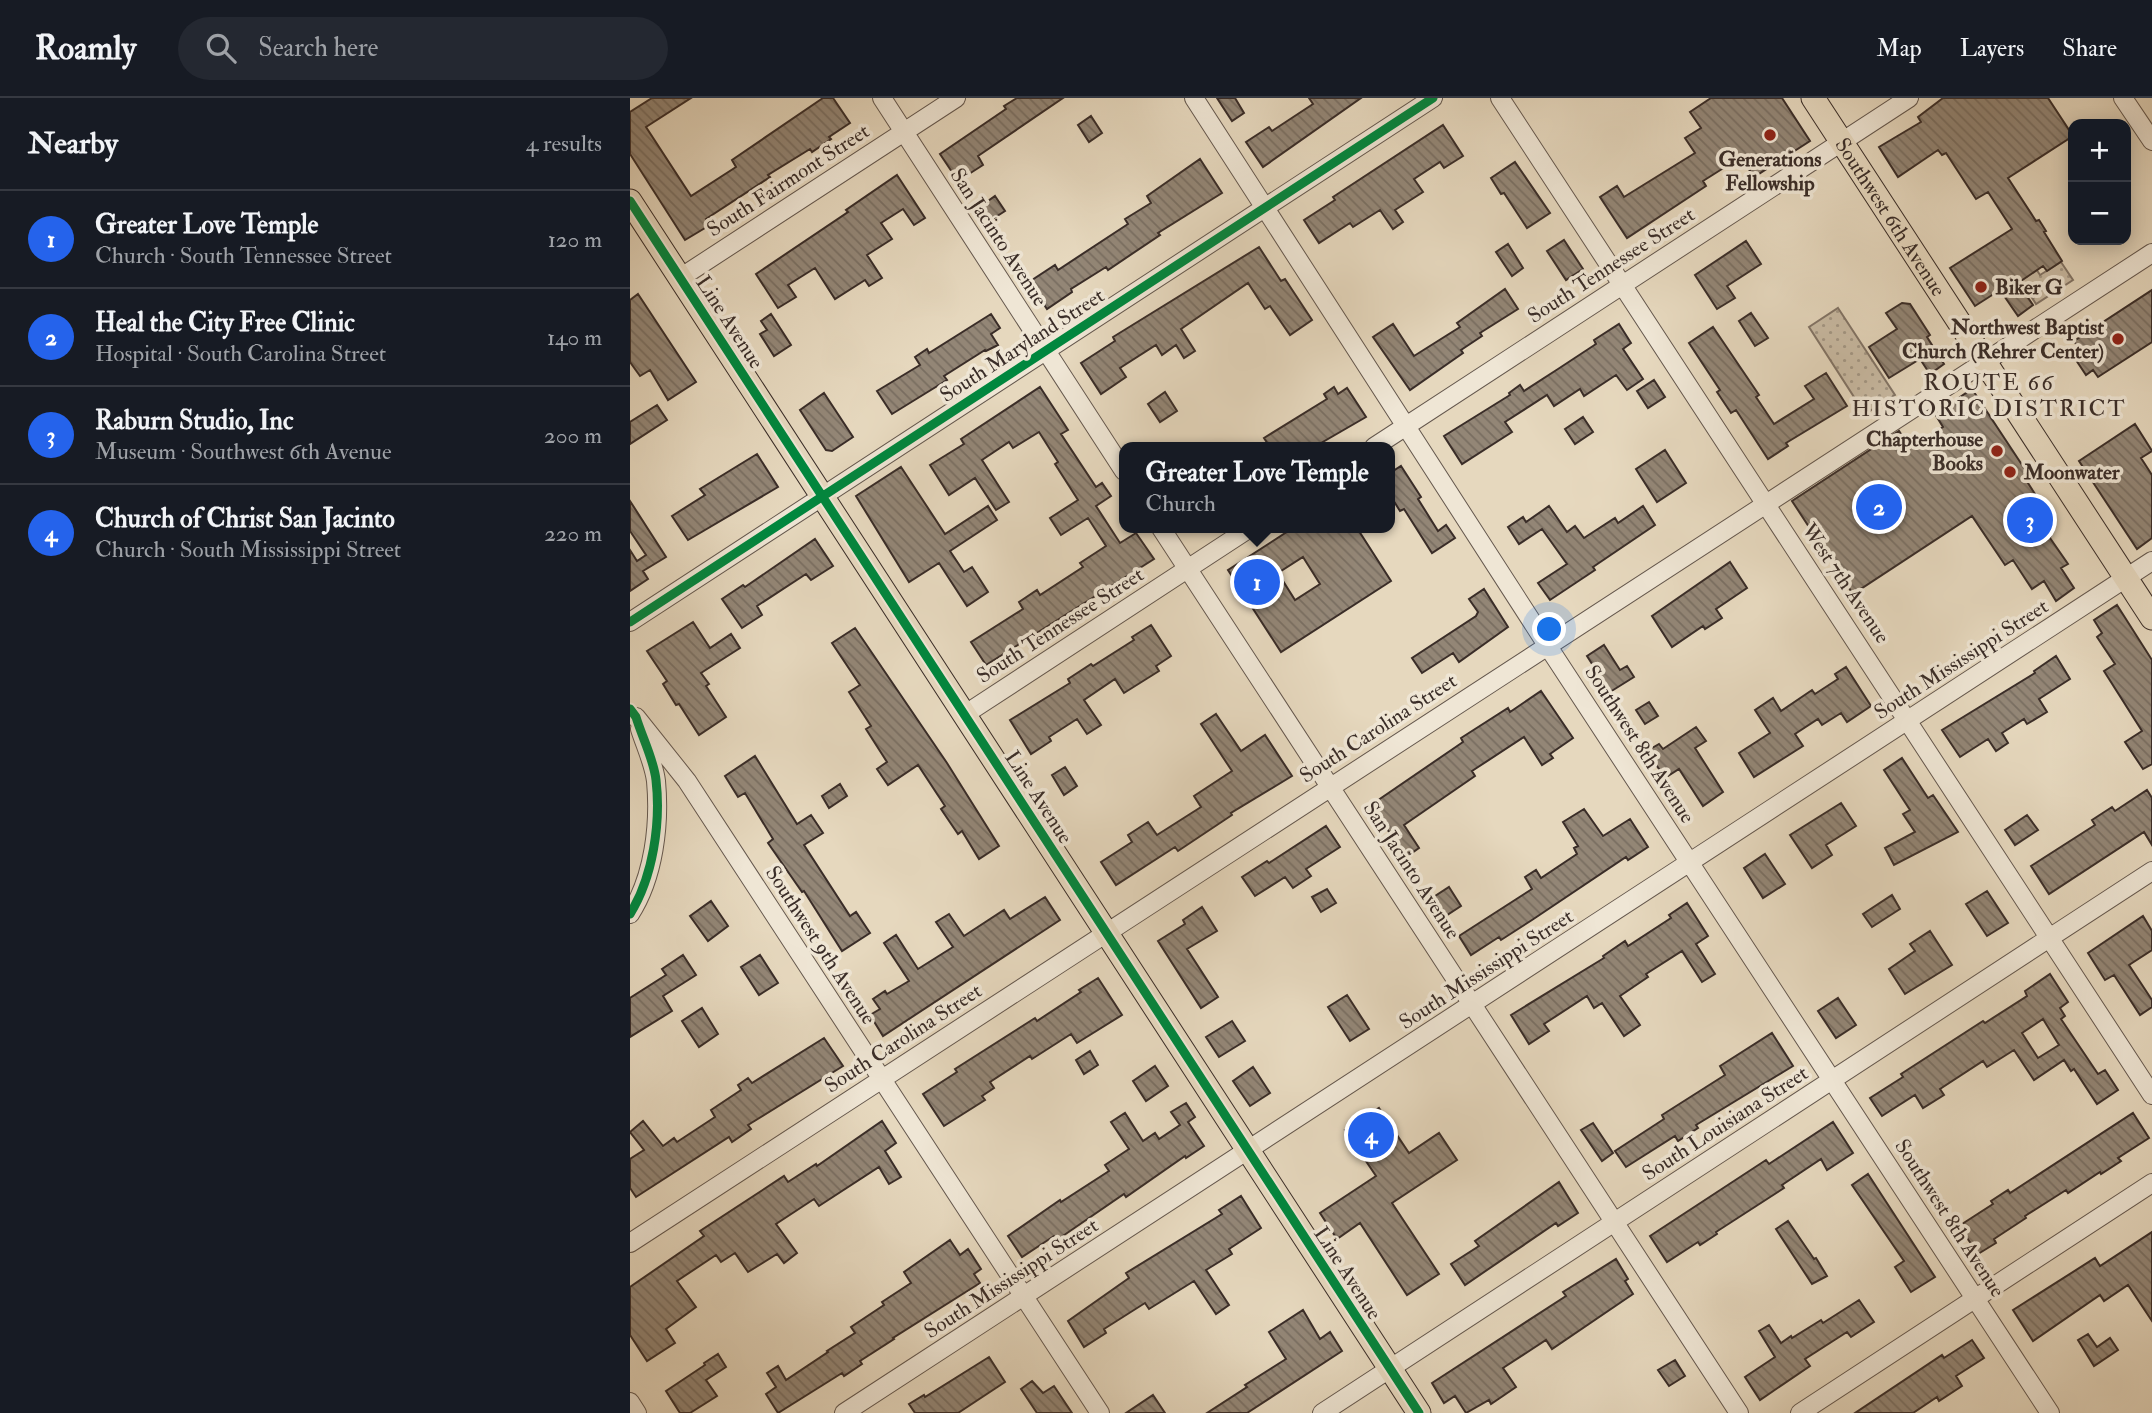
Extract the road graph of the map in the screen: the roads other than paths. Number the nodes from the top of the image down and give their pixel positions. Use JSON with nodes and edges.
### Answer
{"nodes":[{"id":1,"x":881,"y":98,"type":"edge"},
{"id":2,"x":956,"y":98,"type":"edge"},
{"id":3,"x":1194,"y":98,"type":"edge"},
{"id":4,"x":1433,"y":98,"type":"edge"},
{"id":5,"x":1500,"y":98,"type":"edge"},
{"id":6,"x":1813,"y":98,"type":"edge"},
{"id":7,"x":1909,"y":98,"type":"edge"},
{"id":8,"x":2123,"y":98,"type":"edge"},
{"id":9,"x":904,"y":132,"type":"junction"},
{"id":10,"x":2152,"y":141,"type":"edge"},
{"id":11,"x":1842,"y":142,"type":"junction"},
{"id":12,"x":630,"y":201,"type":"edge"},
{"id":13,"x":1265,"y":208,"type":"junction"},
{"id":14,"x":2152,"y":253,"type":"edge"},
{"id":15,"x":680,"y":278,"type":"junction"},
{"id":16,"x":1622,"y":285,"type":"junction"},
{"id":17,"x":1046,"y":351,"type":"junction"},
{"id":18,"x":1985,"y":362,"type":"junction"},
{"id":19,"x":1407,"y":425,"type":"junction"},
{"id":20,"x":1382,"y":442,"type":"edge"},
{"id":21,"x":1119,"y":463,"type":"edge"},
{"id":22,"x":822,"y":496,"type":"junction"},
{"id":23,"x":1765,"y":503,"type":"junction"},
{"id":24,"x":1164,"y":533,"type":"edge"},
{"id":25,"x":1242,"y":533,"type":"edge"},
{"id":26,"x":2152,"y":561,"type":"edge"},
{"id":27,"x":1187,"y":569,"type":"junction"},
{"id":28,"x":2126,"y":578,"type":"junction"},
{"id":29,"x":2152,"y":618,"type":"edge"},
{"id":30,"x":630,"y":622,"type":"edge"},
{"id":31,"x":1547,"y":645,"type":"junction"},
{"id":32,"x":633,"y":713,"type":"edge"},
{"id":33,"x":964,"y":715,"type":"junction"},
{"id":34,"x":1909,"y":720,"type":"junction"},
{"id":35,"x":1331,"y":787,"type":"junction"},
{"id":36,"x":1690,"y":863,"type":"junction"},
{"id":37,"x":2152,"y":871,"type":"edge"},
{"id":38,"x":630,"y":914,"type":"edge"},
{"id":39,"x":1106,"y":933,"type":"junction"},
{"id":40,"x":2050,"y":938,"type":"junction"},
{"id":41,"x":1473,"y":1005,"type":"junction"},
{"id":42,"x":881,"y":1079,"type":"junction"},
{"id":43,"x":1833,"y":1080,"type":"junction"},
{"id":44,"x":2152,"y":1095,"type":"edge"},
{"id":45,"x":1248,"y":1151,"type":"junction"},
{"id":46,"x":2152,"y":1183,"type":"edge"},
{"id":47,"x":1615,"y":1222,"type":"junction"},
{"id":48,"x":630,"y":1243,"type":"edge"},
{"id":49,"x":1023,"y":1297,"type":"junction"},
{"id":50,"x":1975,"y":1298,"type":"junction"},
{"id":51,"x":1390,"y":1369,"type":"junction"},
{"id":52,"x":630,"y":1402,"type":"edge"},
{"id":53,"x":637,"y":1413,"type":"edge"},
{"id":54,"x":844,"y":1413,"type":"edge"},
{"id":55,"x":1100,"y":1413,"type":"edge"},
{"id":56,"x":1322,"y":1413,"type":"edge"},
{"id":57,"x":1419,"y":1413,"type":"edge"},
{"id":58,"x":1739,"y":1413,"type":"edge"},
{"id":59,"x":1800,"y":1413,"type":"edge"},
{"id":60,"x":2050,"y":1413,"type":"edge"}],
"edges":[{"from":1,"to":9,"type":"street","name":"San Jacinto Avenue"},
{"from":2,"to":9,"type":"street","name":"South Fairmont Street"},
{"from":3,"to":13,"type":"street","name":"Southwest 8th Avenue"},
{"from":4,"to":13,"type":"street","name":"South Maryland Street"},
{"from":5,"to":16,"type":"street","name":"West 7th Avenue"},
{"from":6,"to":11,"type":"main road","name":"Southwest 6th Avenue"},
{"from":7,"to":11,"type":"street","name":"South Tennessee Street"},
{"from":8,"to":10,"type":"street"},
{"from":9,"to":15,"type":"street","name":"South Fairmont Street"},
{"from":9,"to":17,"type":"street","name":"San Jacinto Avenue"},
{"from":11,"to":16,"type":"street","name":"South Tennessee Street"},
{"from":11,"to":18,"type":"main road","name":"Southwest 6th Avenue"},
{"from":12,"to":15,"type":"main road","name":"Line Avenue"},
{"from":13,"to":17,"type":"street","name":"South Maryland Street"},
{"from":13,"to":19,"type":"street","name":"Southwest 8th Avenue"},
{"from":14,"to":18,"type":"street","name":"South Carolina Street"},
{"from":15,"to":22,"type":"main road","name":"Line Avenue"},
{"from":16,"to":19,"type":"street","name":"South Tennessee Street"},
{"from":16,"to":23,"type":"street","name":"West 7th Avenue"},
{"from":17,"to":21,"type":"street","name":"San Jacinto Avenue"},
{"from":17,"to":22,"type":"street","name":"South Maryland Street"},
{"from":18,"to":23,"type":"street","name":"South Carolina Street"},
{"from":18,"to":28,"type":"main road","name":"Southwest 6th Avenue"},
{"from":19,"to":20,"type":"street","name":"South Tennessee Street"},
{"from":19,"to":31,"type":"street","name":"Southwest 8th Avenue"},
{"from":22,"to":30,"type":"street","name":"South Maryland Street"},
{"from":22,"to":33,"type":"main road","name":"Line Avenue"},
{"from":23,"to":31,"type":"street","name":"South Carolina Street"},
{"from":23,"to":34,"type":"street","name":"West 7th Avenue"},
{"from":24,"to":27,"type":"street","name":"San Jacinto Avenue"},
{"from":25,"to":27,"type":"street","name":"South Tennessee Street"},
{"from":26,"to":28,"type":"street","name":"South Mississippi Street"},
{"from":27,"to":33,"type":"street","name":"South Tennessee Street"},
{"from":27,"to":35,"type":"street","name":"San Jacinto Avenue"},
{"from":28,"to":29,"type":"main road","name":"Southwest 6th Avenue"},
{"from":28,"to":34,"type":"street","name":"South Mississippi Street"},
{"from":31,"to":35,"type":"street","name":"South Carolina Street"},
{"from":31,"to":36,"type":"street","name":"Southwest 8th Avenue"},
{"from":32,"to":38,"type":"street"},
{"from":32,"to":42,"type":"street","name":"Southwest 9th Avenue"},
{"from":33,"to":39,"type":"main road","name":"Line Avenue"},
{"from":34,"to":36,"type":"street","name":"South Mississippi Street"},
{"from":34,"to":40,"type":"street","name":"West 7th Avenue"},
{"from":35,"to":39,"type":"street","name":"South Carolina Street"},
{"from":35,"to":41,"type":"street","name":"San Jacinto Avenue"},
{"from":36,"to":41,"type":"street","name":"South Mississippi Street"},
{"from":36,"to":43,"type":"street","name":"Southwest 8th Avenue"},
{"from":37,"to":40,"type":"street","name":"South Louisiana Street"},
{"from":39,"to":42,"type":"street","name":"South Carolina Street"},
{"from":39,"to":45,"type":"main road","name":"Line Avenue"},
{"from":40,"to":43,"type":"street","name":"South Louisiana Street"},
{"from":40,"to":44,"type":"street","name":"West 7th Avenue"},
{"from":41,"to":45,"type":"street","name":"South Mississippi Street"},
{"from":41,"to":47,"type":"street","name":"San Jacinto Avenue"},
{"from":42,"to":48,"type":"street","name":"South Carolina Street"},
{"from":42,"to":49,"type":"street","name":"Southwest 9th Avenue"},
{"from":43,"to":47,"type":"street","name":"South Louisiana Street"},
{"from":43,"to":50,"type":"street","name":"Southwest 8th Avenue"},
{"from":45,"to":49,"type":"street","name":"South Mississippi Street"},
{"from":45,"to":51,"type":"main road","name":"Line Avenue"},
{"from":46,"to":50,"type":"street"},
{"from":47,"to":51,"type":"street","name":"South Louisiana Street"},
{"from":47,"to":58,"type":"street","name":"San Jacinto Avenue"},
{"from":49,"to":54,"type":"street","name":"South Mississippi Street"},
{"from":49,"to":55,"type":"street","name":"Southwest 9th Avenue"},
{"from":50,"to":59,"type":"street"},
{"from":50,"to":60,"type":"street","name":"Southwest 8th Avenue"},
{"from":51,"to":56,"type":"street","name":"South Louisiana Street"},
{"from":51,"to":57,"type":"main road","name":"Line Avenue"},
{"from":52,"to":53,"type":"street"}]}
